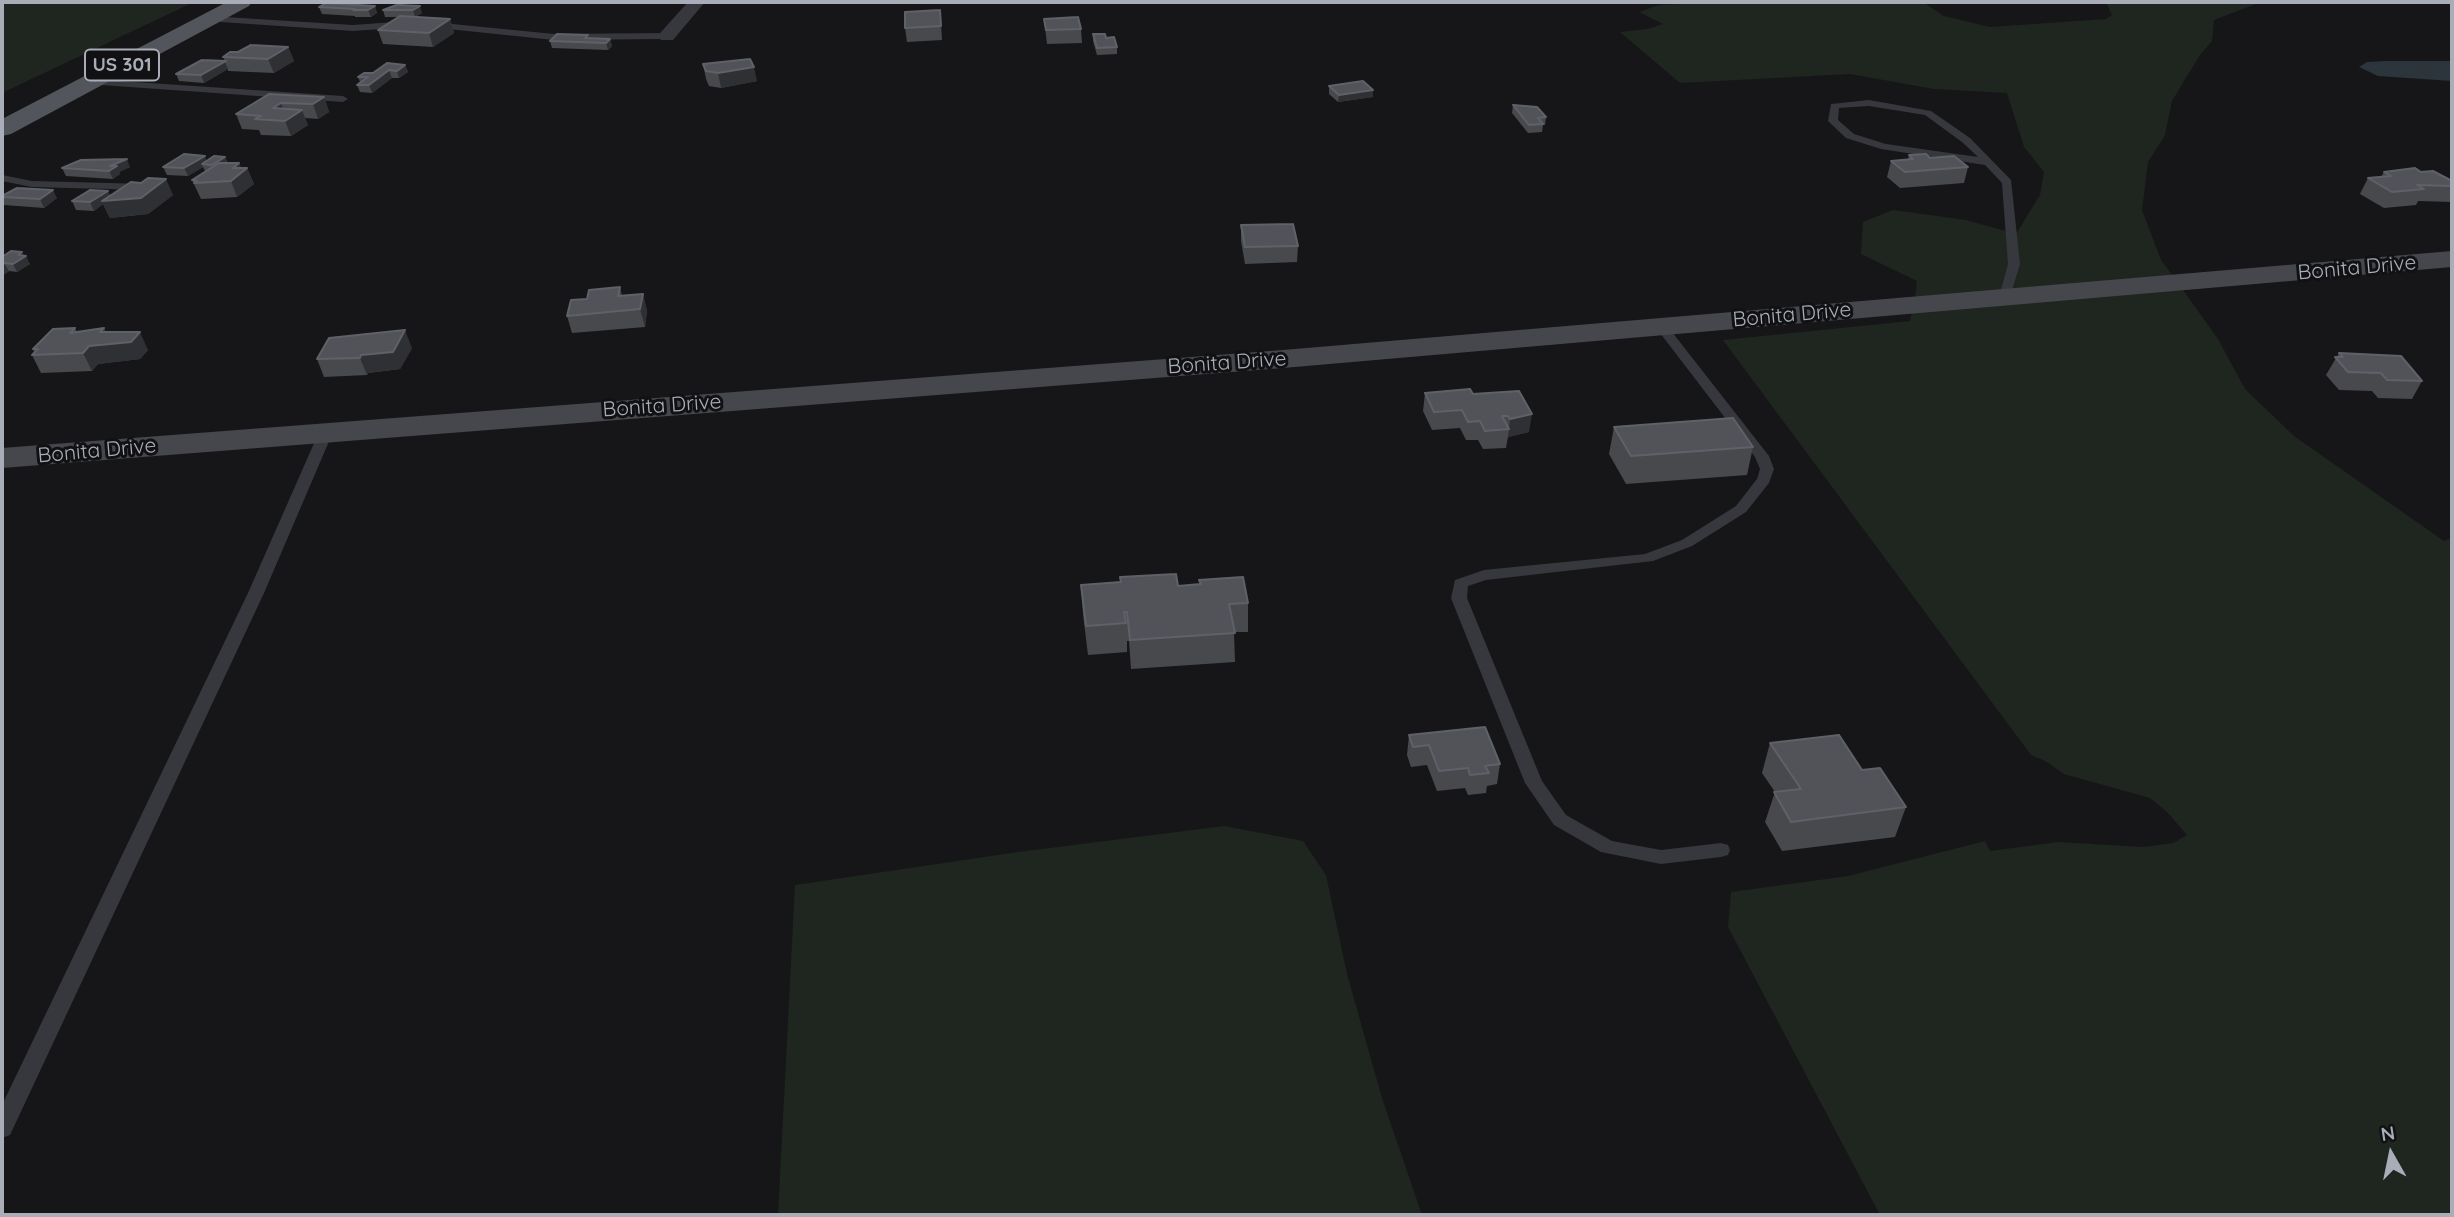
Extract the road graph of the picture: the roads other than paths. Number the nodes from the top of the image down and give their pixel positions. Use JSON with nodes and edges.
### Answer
{"nodes":[{"id":1,"x":242,"y":2,"type":"edge"},
{"id":2,"x":697,"y":2,"type":"edge"},
{"id":3,"x":209,"y":19,"type":"junction"},
{"id":4,"x":667,"y":36,"type":"joint"},
{"id":5,"x":90,"y":82,"type":"junction"},
{"id":6,"x":343,"y":99,"type":"dead end"},
{"id":7,"x":2,"y":129,"type":"edge"},
{"id":8,"x":1988,"y":162,"type":"junction"},
{"id":9,"x":2,"y":178,"type":"edge"},
{"id":10,"x":155,"y":187,"type":"edge"},
{"id":11,"x":2452,"y":259,"type":"edge"},
{"id":12,"x":2006,"y":297,"type":"junction"},
{"id":13,"x":1661,"y":326,"type":"junction"},
{"id":14,"x":326,"y":432,"type":"junction"},
{"id":15,"x":2,"y":458,"type":"edge"},
{"id":16,"x":1721,"y":850,"type":"dead end"},
{"id":17,"x":2,"y":1128,"type":"edge"}],
"edges":[{"from":1,"to":3,"type":"main road","number":"US 301"},
{"from":2,"to":4,"type":"street"},
{"from":3,"to":4,"type":"lane"},
{"from":3,"to":5,"type":"main road","number":"US 301"},
{"from":5,"to":6,"type":"lane"},
{"from":5,"to":7,"type":"main road","number":"US 301"},
{"from":8,"to":8,"type":"lane"},
{"from":8,"to":12,"type":"lane"},
{"from":9,"to":10,"type":"lane"},
{"from":11,"to":12,"type":"street","name":"Bonita Drive"},
{"from":12,"to":13,"type":"street","name":"Bonita Drive"},
{"from":13,"to":14,"type":"street","name":"Bonita Drive"},
{"from":13,"to":16,"type":"lane"},
{"from":14,"to":15,"type":"street","name":"Bonita Drive"},
{"from":14,"to":17,"type":"lane"}]}
